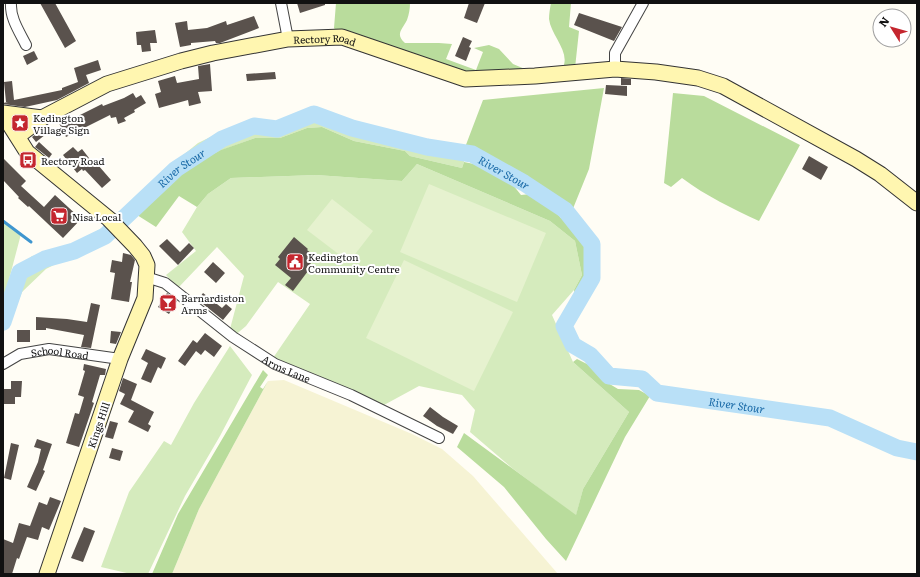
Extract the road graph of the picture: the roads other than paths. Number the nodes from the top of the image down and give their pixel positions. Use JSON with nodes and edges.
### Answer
{"nodes":[{"id":1,"x":10,"y":3,"type":"edge"},
{"id":2,"x":281,"y":3,"type":"edge"},
{"id":3,"x":643,"y":3,"type":"edge"},
{"id":4,"x":288,"y":39,"type":"junction"},
{"id":5,"x":26,"y":45,"type":"dead end"},
{"id":6,"x":615,"y":69,"type":"junction"},
{"id":7,"x":3,"y":114,"type":"edge"},
{"id":8,"x":42,"y":118,"type":"junction"},
{"id":9,"x":18,"y":136,"type":"junction"},
{"id":10,"x":917,"y":203,"type":"edge"},
{"id":11,"x":146,"y":277,"type":"junction"},
{"id":12,"x":120,"y":359,"type":"junction"},
{"id":13,"x":3,"y":364,"type":"edge"},
{"id":14,"x":439,"y":438,"type":"dead end"},
{"id":15,"x":47,"y":574,"type":"edge"}],
"edges":[{"from":1,"to":5,"type":"street"},
{"from":2,"to":4,"type":"street"},
{"from":3,"to":6,"type":"street"},
{"from":4,"to":6,"type":"street","name":"Rectory Road"},
{"from":4,"to":8,"type":"street","name":"Rectory Road"},
{"from":6,"to":10,"type":"street","name":"Rectory Road"},
{"from":7,"to":8,"type":"street"},
{"from":7,"to":9,"type":"street","name":"Kings Hill"},
{"from":8,"to":9,"type":"street","name":"Rectory Road"},
{"from":9,"to":11,"type":"street","name":"Kings Hill"},
{"from":11,"to":12,"type":"street","name":"Kings Hill"},
{"from":11,"to":14,"type":"street","name":"Arms Lane"},
{"from":12,"to":13,"type":"street","name":"School Road"},
{"from":12,"to":15,"type":"street","name":"Kings Hill"}]}
